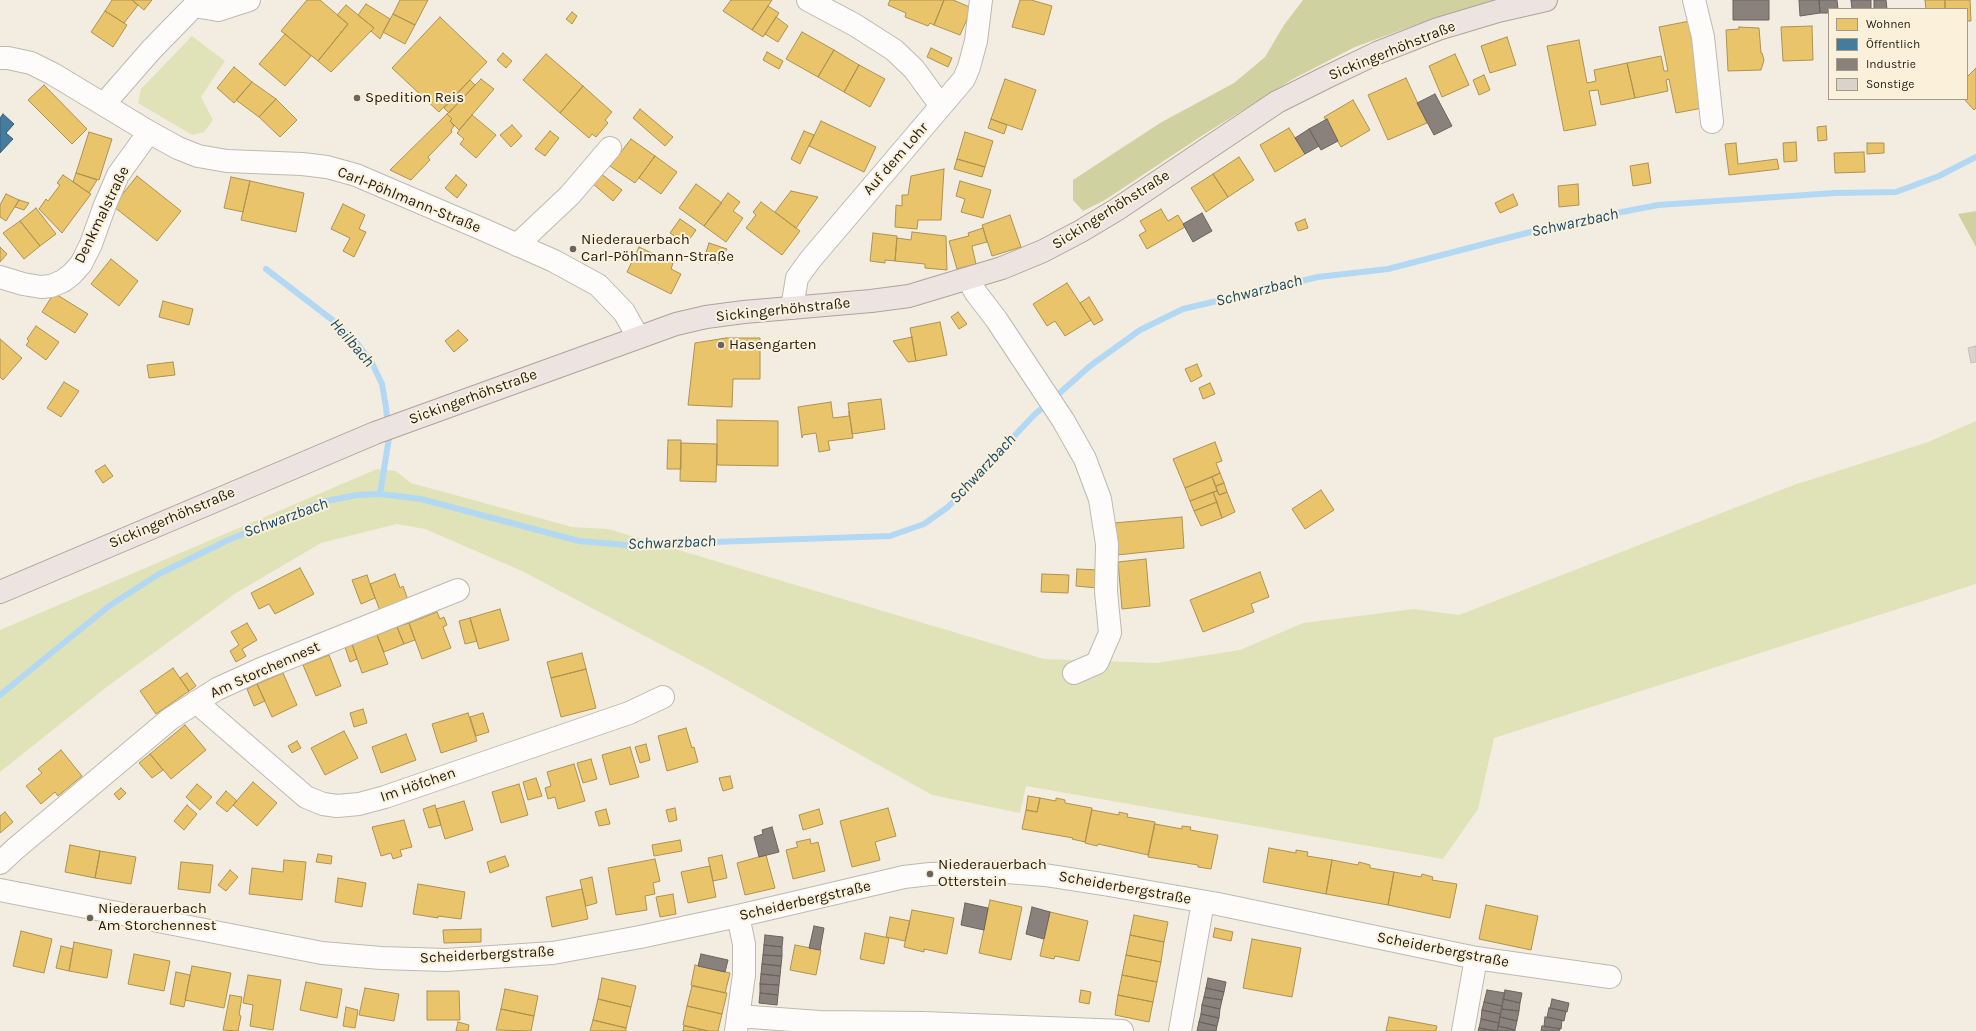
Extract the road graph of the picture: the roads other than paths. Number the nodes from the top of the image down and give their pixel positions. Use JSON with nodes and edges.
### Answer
{"nodes":[{"id":1,"x":249,"y":0,"type":"edge"},
{"id":2,"x":808,"y":0,"type":"edge"},
{"id":3,"x":981,"y":0,"type":"edge"},
{"id":4,"x":1546,"y":0,"type":"edge"},
{"id":5,"x":1694,"y":0,"type":"edge"},
{"id":6,"x":192,"y":3,"type":"edge"},
{"id":7,"x":0,"y":58,"type":"edge"},
{"id":8,"x":104,"y":104,"type":"junction"},
{"id":9,"x":941,"y":106,"type":"junction"},
{"id":10,"x":1712,"y":122,"type":"dead end"},
{"id":11,"x":149,"y":132,"type":"junction"},
{"id":12,"x":610,"y":148,"type":"dead end"},
{"id":13,"x":517,"y":245,"type":"junction"},
{"id":14,"x":0,"y":277,"type":"edge"},
{"id":15,"x":968,"y":279,"type":"junction"},
{"id":16,"x":792,"y":308,"type":"junction"},
{"id":17,"x":638,"y":337,"type":"junction"},
{"id":18,"x":458,"y":590,"type":"dead end"},
{"id":19,"x":0,"y":592,"type":"edge"},
{"id":20,"x":1074,"y":673,"type":"dead end"},
{"id":21,"x":663,"y":697,"type":"dead end"},
{"id":22,"x":196,"y":702,"type":"junction"},
{"id":23,"x":0,"y":863,"type":"edge"},
{"id":24,"x":0,"y":890,"type":"edge"},
{"id":25,"x":1203,"y":902,"type":"junction"},
{"id":26,"x":738,"y":916,"type":"junction"},
{"id":27,"x":1476,"y":958,"type":"junction"},
{"id":28,"x":1610,"y":977,"type":"dead end"},
{"id":29,"x":737,"y":1023,"type":"edge"},
{"id":30,"x":1122,"y":1031,"type":"edge"},
{"id":31,"x":1180,"y":1031,"type":"edge"},
{"id":32,"x":1463,"y":1031,"type":"edge"}],
"edges":[{"from":1,"to":6,"type":"street"},
{"from":2,"to":9,"type":"street"},
{"from":3,"to":9,"type":"street","name":"Auf dem Lohr"},
{"from":4,"to":15,"type":"main road","name":"Sickingerhöhstraße"},
{"from":5,"to":10,"type":"street"},
{"from":6,"to":8,"type":"street"},
{"from":7,"to":8,"type":"street","name":"Carl-Pöhlmann-Straße"},
{"from":8,"to":11,"type":"street","name":"Carl-Pöhlmann-Straße"},
{"from":9,"to":16,"type":"street","name":"Auf dem Lohr"},
{"from":11,"to":13,"type":"street","name":"Carl-Pöhlmann-Straße"},
{"from":11,"to":14,"type":"street","name":"Denkmalstraße"},
{"from":12,"to":13,"type":"street"},
{"from":13,"to":17,"type":"street","name":"Carl-Pöhlmann-Straße"},
{"from":15,"to":16,"type":"main road","name":"Sickingerhöhstraße"},
{"from":15,"to":20,"type":"street"},
{"from":16,"to":17,"type":"main road","name":"Sickingerhöhstraße"},
{"from":17,"to":19,"type":"main road","name":"Sickingerhöhstraße"},
{"from":18,"to":22,"type":"street","name":"Am Storchennest"},
{"from":21,"to":22,"type":"street","name":"Im Höfchen"},
{"from":22,"to":23,"type":"street","name":"Am Storchennest"},
{"from":24,"to":26,"type":"street","name":"Scheiderbergstraße"},
{"from":25,"to":26,"type":"street","name":"Scheiderbergstraße"},
{"from":25,"to":27,"type":"street","name":"Scheiderbergstraße"},
{"from":25,"to":31,"type":"street"},
{"from":26,"to":29,"type":"street"},
{"from":27,"to":28,"type":"street","name":"Scheiderbergstraße"},
{"from":27,"to":32,"type":"street"},
{"from":29,"to":30,"type":"street"}]}
